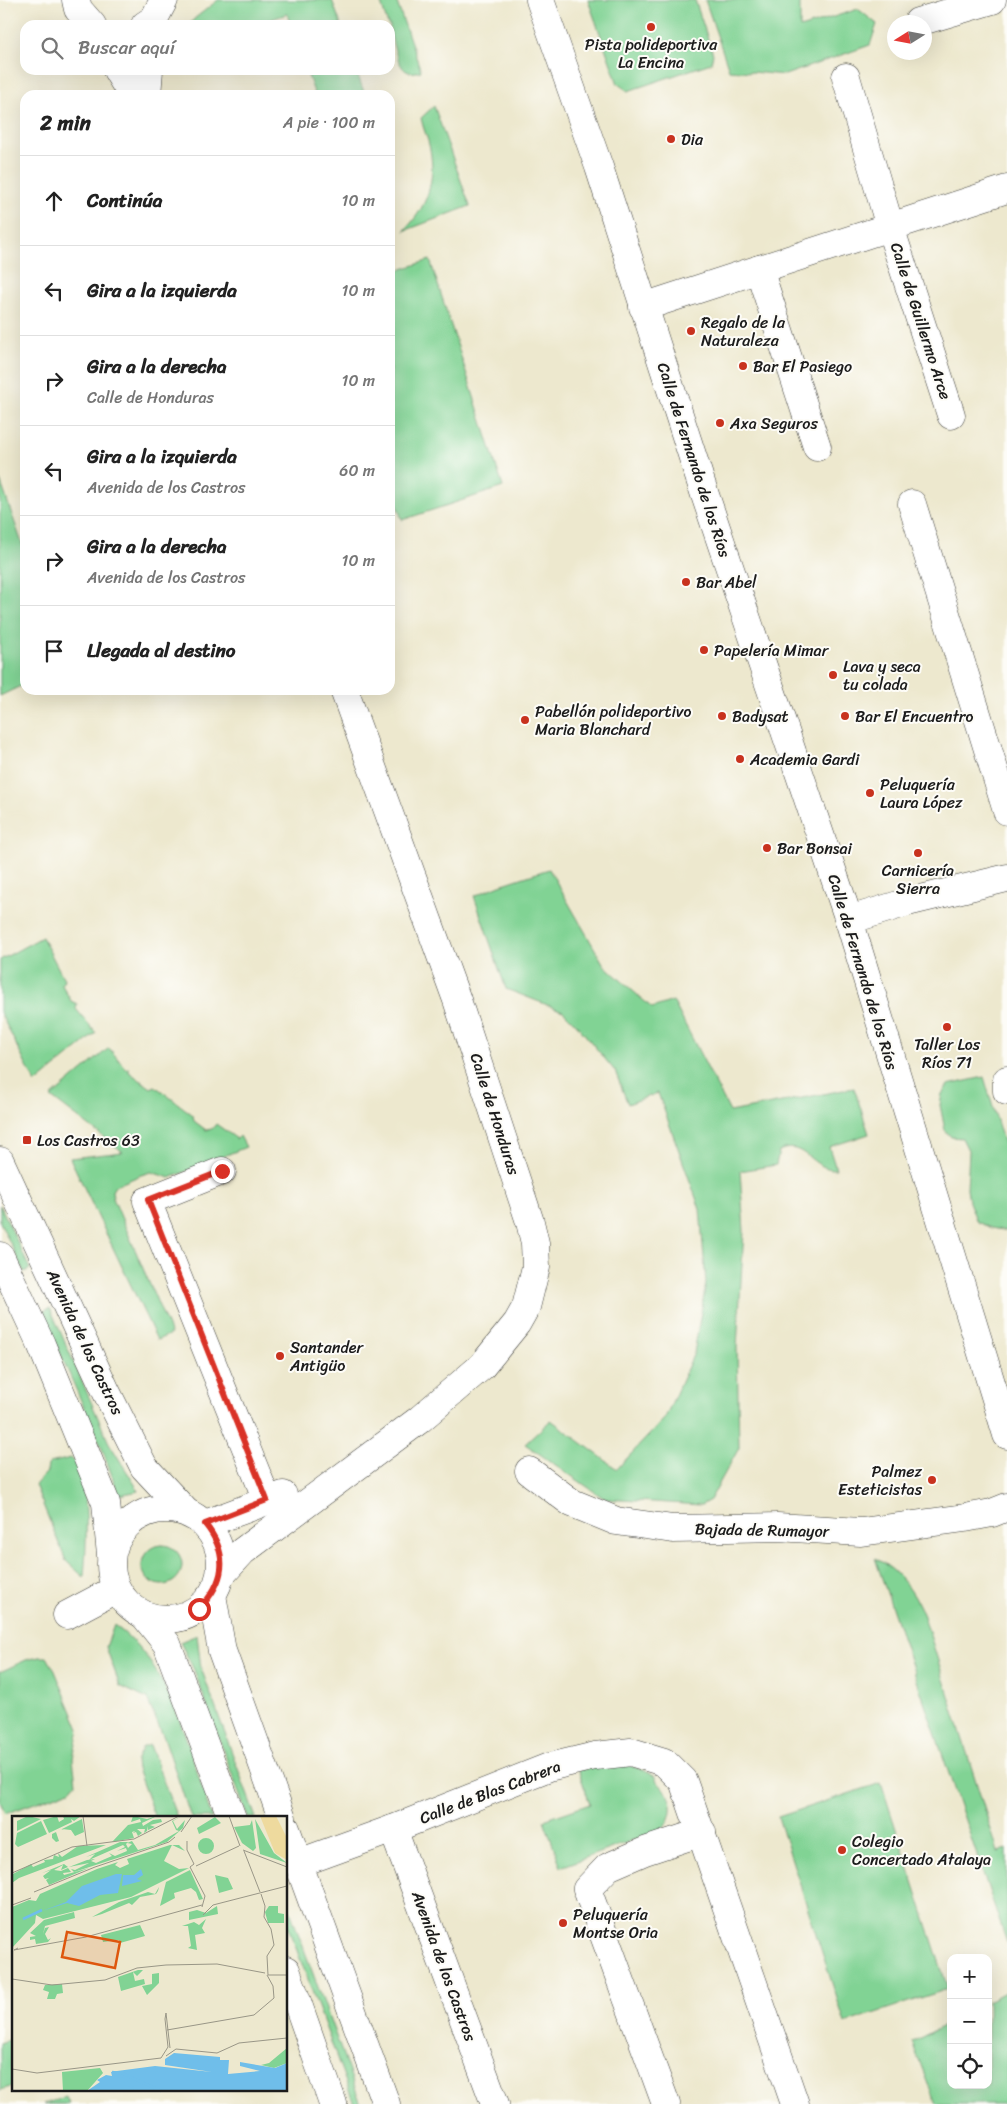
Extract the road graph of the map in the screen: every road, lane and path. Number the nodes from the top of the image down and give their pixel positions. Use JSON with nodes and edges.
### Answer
{"nodes":[{"id":1,"x":540,"y":0,"type":"edge"},
{"id":2,"x":992,"y":0,"type":"edge"},
{"id":3,"x":932,"y":18,"type":"edge"},
{"id":4,"x":120,"y":75,"type":"edge"},
{"id":5,"x":149,"y":75,"type":"edge"},
{"id":6,"x":846,"y":77,"type":"dead end"},
{"id":7,"x":129,"y":90,"type":"edge"},
{"id":8,"x":147,"y":90,"type":"edge"},
{"id":9,"x":1007,"y":189,"type":"edge"},
{"id":10,"x":890,"y":227,"type":"junction"},
{"id":11,"x":759,"y":270,"type":"junction"},
{"id":12,"x":643,"y":307,"type":"junction"},
{"id":13,"x":952,"y":415,"type":"dead end"},
{"id":14,"x":817,"y":447,"type":"dead end"},
{"id":15,"x":912,"y":504,"type":"dead end"},
{"id":16,"x":346,"y":695,"type":"edge"},
{"id":17,"x":1007,"y":811,"type":"edge"},
{"id":18,"x":1007,"y":878,"type":"edge"},
{"id":19,"x":848,"y":920,"type":"junction"},
{"id":20,"x":1007,"y":1080,"type":"edge"},
{"id":21,"x":1007,"y":1091,"type":"edge"},
{"id":22,"x":0,"y":1161,"type":"edge"},
{"id":23,"x":222,"y":1171,"type":"dead end"},
{"id":24,"x":0,"y":1256,"type":"edge"},
{"id":25,"x":1007,"y":1435,"type":"edge"},
{"id":26,"x":529,"y":1471,"type":"dead end"},
{"id":27,"x":344,"y":1474,"type":"junction"},
{"id":28,"x":267,"y":1500,"type":"junction"},
{"id":29,"x":1007,"y":1507,"type":"edge"},
{"id":30,"x":196,"y":1518,"type":"junction"},
{"id":31,"x":111,"y":1556,"type":"junction"},
{"id":32,"x":216,"y":1585,"type":"junction"},
{"id":33,"x":116,"y":1589,"type":"junction"},
{"id":34,"x":67,"y":1615,"type":"dead end"},
{"id":35,"x":144,"y":1615,"type":"junction"},
{"id":36,"x":231,"y":1816,"type":"edge"},
{"id":37,"x":281,"y":1816,"type":"edge"},
{"id":38,"x":393,"y":1829,"type":"junction"},
{"id":39,"x":702,"y":1832,"type":"junction"},
{"id":40,"x":288,"y":1834,"type":"edge"},
{"id":41,"x":299,"y":1863,"type":"junction"},
{"id":42,"x":288,"y":1976,"type":"edge"},
{"id":43,"x":333,"y":2104,"type":"edge"},
{"id":44,"x":386,"y":2104,"type":"edge"},
{"id":45,"x":495,"y":2104,"type":"edge"},
{"id":46,"x":666,"y":2104,"type":"edge"},
{"id":47,"x":795,"y":2104,"type":"edge"}],
"edges":[{"from":1,"to":12,"type":"street","name":"Calle de Fernando de los Ríos"},
{"from":2,"to":3,"type":"street"},
{"from":4,"to":7,"type":"street"},
{"from":5,"to":8,"type":"street"},
{"from":6,"to":10,"type":"street","name":"Calle de Guillermo Arce"},
{"from":9,"to":10,"type":"street","name":"Calle de Guillermo Arce"},
{"from":10,"to":11,"type":"street","name":"Calle de Guillermo Arce"},
{"from":10,"to":13,"type":"street","name":"Calle de Guillermo Arce"},
{"from":11,"to":12,"type":"street","name":"Calle de Guillermo Arce"},
{"from":11,"to":14,"type":"street"},
{"from":12,"to":19,"type":"street","name":"Calle de Fernando de los Ríos"},
{"from":15,"to":17,"type":"street"},
{"from":16,"to":27,"type":"street","name":"Calle de Honduras"},
{"from":18,"to":19,"type":"street"},
{"from":19,"to":25,"type":"street","name":"Calle de Fernando de los Ríos"},
{"from":20,"to":21,"type":"street"},
{"from":22,"to":30,"type":"street","name":"Avenida de los Castros"},
{"from":23,"to":28,"type":"street"},
{"from":24,"to":31,"type":"street"},
{"from":26,"to":29,"type":"street","name":"Bajada de Rumayor"},
{"from":27,"to":28,"type":"street","name":"Calle de Honduras"},
{"from":27,"to":32,"type":"street","name":"Calle de Honduras"},
{"from":28,"to":30,"type":"street","name":"Calle de Honduras"},
{"from":30,"to":31,"type":"street"},
{"from":30,"to":32,"type":"street"},
{"from":31,"to":33,"type":"street"},
{"from":32,"to":35,"type":"street"},
{"from":32,"to":37,"type":"street"},
{"from":33,"to":34,"type":"street"},
{"from":33,"to":35,"type":"street"},
{"from":35,"to":36,"type":"street"},
{"from":38,"to":39,"type":"street","name":"Calle de Blas Cabrera"},
{"from":38,"to":41,"type":"street","name":"Calle de Blas Cabrera"},
{"from":38,"to":45,"type":"street","name":"Avenida de los Castros"},
{"from":39,"to":46,"type":"street"},
{"from":39,"to":47,"type":"street","name":"Calle de Blas Cabrera"},
{"from":40,"to":41,"type":"street"},
{"from":41,"to":44,"type":"street"},
{"from":42,"to":43,"type":"street"}]}
